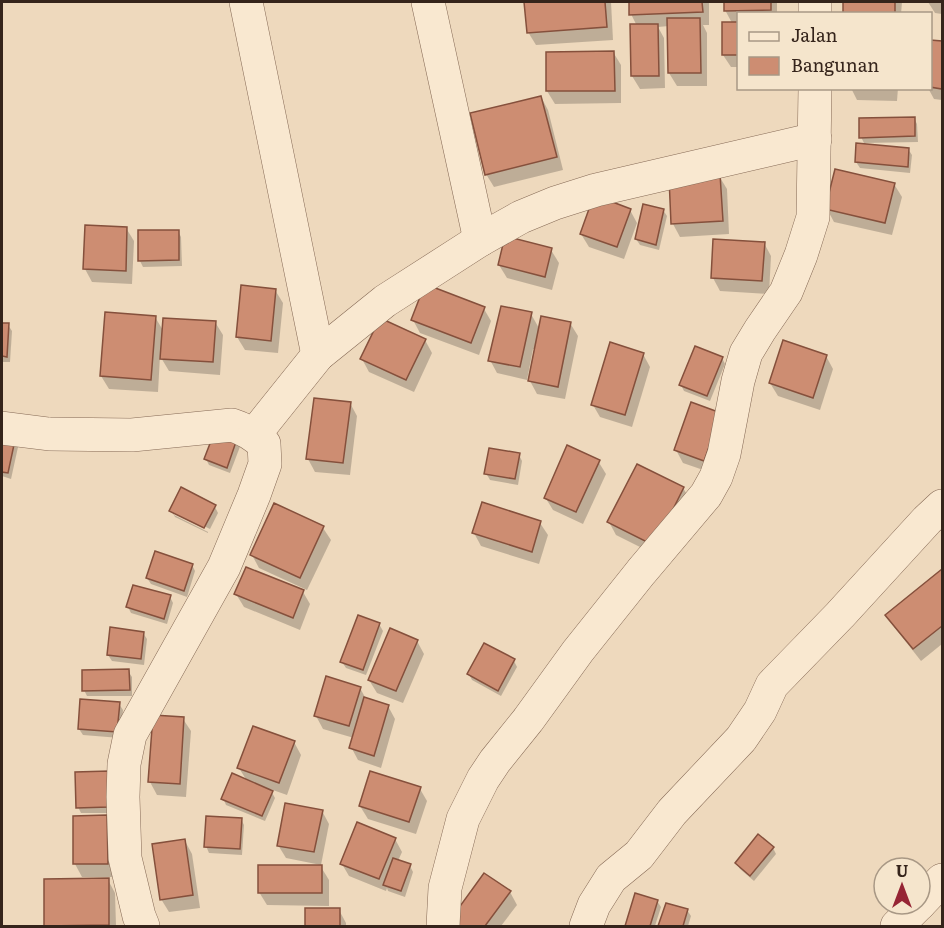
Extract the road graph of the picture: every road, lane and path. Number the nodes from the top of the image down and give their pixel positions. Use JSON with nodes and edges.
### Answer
{"nodes":[{"id":1,"x":246,"y":2,"type":"edge"},
{"id":2,"x":428,"y":2,"type":"edge"},
{"id":3,"x":815,"y":90,"type":"edge"},
{"id":4,"x":815,"y":139,"type":"junction"},
{"id":5,"x":480,"y":240,"type":"junction"},
{"id":6,"x":318,"y":356,"type":"junction"},
{"id":7,"x":2,"y":428,"type":"edge"},
{"id":8,"x":254,"y":435,"type":"junction"},
{"id":9,"x":942,"y":506,"type":"edge"},
{"id":10,"x":908,"y":916,"type":"edge"},
{"id":11,"x":143,"y":927,"type":"edge"},
{"id":12,"x":443,"y":927,"type":"edge"},
{"id":13,"x":585,"y":927,"type":"edge"},
{"id":14,"x":897,"y":927,"type":"edge"}],
"edges":[{"from":1,"to":6,"type":"street"},
{"from":2,"to":5,"type":"street"},
{"from":3,"to":4,"type":"street"},
{"from":4,"to":5,"type":"street"},
{"from":4,"to":12,"type":"street"},
{"from":5,"to":6,"type":"street"},
{"from":6,"to":8,"type":"street"},
{"from":7,"to":8,"type":"street"},
{"from":8,"to":11,"type":"street"},
{"from":9,"to":13,"type":"street"},
{"from":10,"to":14,"type":"street"}]}
